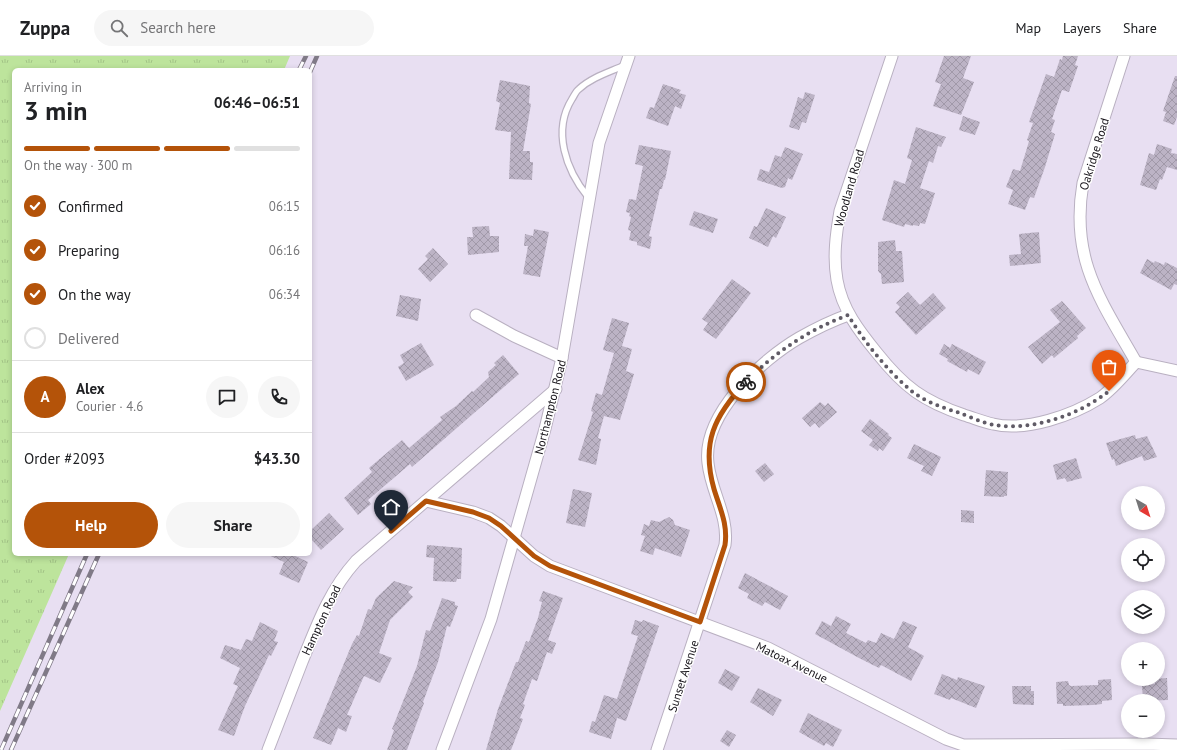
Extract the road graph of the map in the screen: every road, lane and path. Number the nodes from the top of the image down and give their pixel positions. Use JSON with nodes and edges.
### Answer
{"nodes":[{"id":1,"x":892,"y":56,"type":"edge"},
{"id":2,"x":1124,"y":56,"type":"edge"},
{"id":3,"x":627,"y":60,"type":"edge"},
{"id":4,"x":589,"y":198,"type":"junction"},
{"id":5,"x":476,"y":315,"type":"dead end"},
{"id":6,"x":848,"y":315,"type":"junction"},
{"id":7,"x":562,"y":358,"type":"junction"},
{"id":8,"x":1136,"y":362,"type":"junction"},
{"id":9,"x":1177,"y":371,"type":"edge"},
{"id":10,"x":556,"y":390,"type":"junction"},
{"id":11,"x":426,"y":501,"type":"junction"},
{"id":12,"x":513,"y":538,"type":"junction"},
{"id":13,"x":700,"y":622,"type":"junction"},
{"id":14,"x":1177,"y":745,"type":"edge"},
{"id":15,"x":972,"y":748,"type":"edge"},
{"id":16,"x":269,"y":750,"type":"edge"},
{"id":17,"x":442,"y":750,"type":"edge"},
{"id":18,"x":657,"y":750,"type":"edge"}],
"edges":[{"from":1,"to":6,"type":"street","name":"Woodland Road"},
{"from":2,"to":8,"type":"street","name":"Oakridge Road"},
{"from":3,"to":4,"type":"street","name":"Northampton Road"},
{"from":3,"to":4,"type":"lane"},
{"from":4,"to":7,"type":"street","name":"Northampton Road"},
{"from":5,"to":7,"type":"street"},
{"from":6,"to":8,"type":"street","name":"Woodland Road"},
{"from":6,"to":13,"type":"street","name":"Sunset Avenue"},
{"from":7,"to":10,"type":"street","name":"Northampton Road"},
{"from":8,"to":9,"type":"street"},
{"from":10,"to":11,"type":"street","name":"Hampton Road"},
{"from":10,"to":12,"type":"street","name":"Northampton Road"},
{"from":11,"to":12,"type":"street","name":"Matoax Avenue"},
{"from":11,"to":16,"type":"street","name":"Hampton Road"},
{"from":12,"to":13,"type":"street","name":"Matoax Avenue"},
{"from":12,"to":17,"type":"street","name":"Northampton Road"},
{"from":13,"to":15,"type":"street","name":"Matoax Avenue"},
{"from":13,"to":18,"type":"street","name":"Sunset Avenue"},
{"from":14,"to":15,"type":"street","name":"Matoax Avenue"}]}
